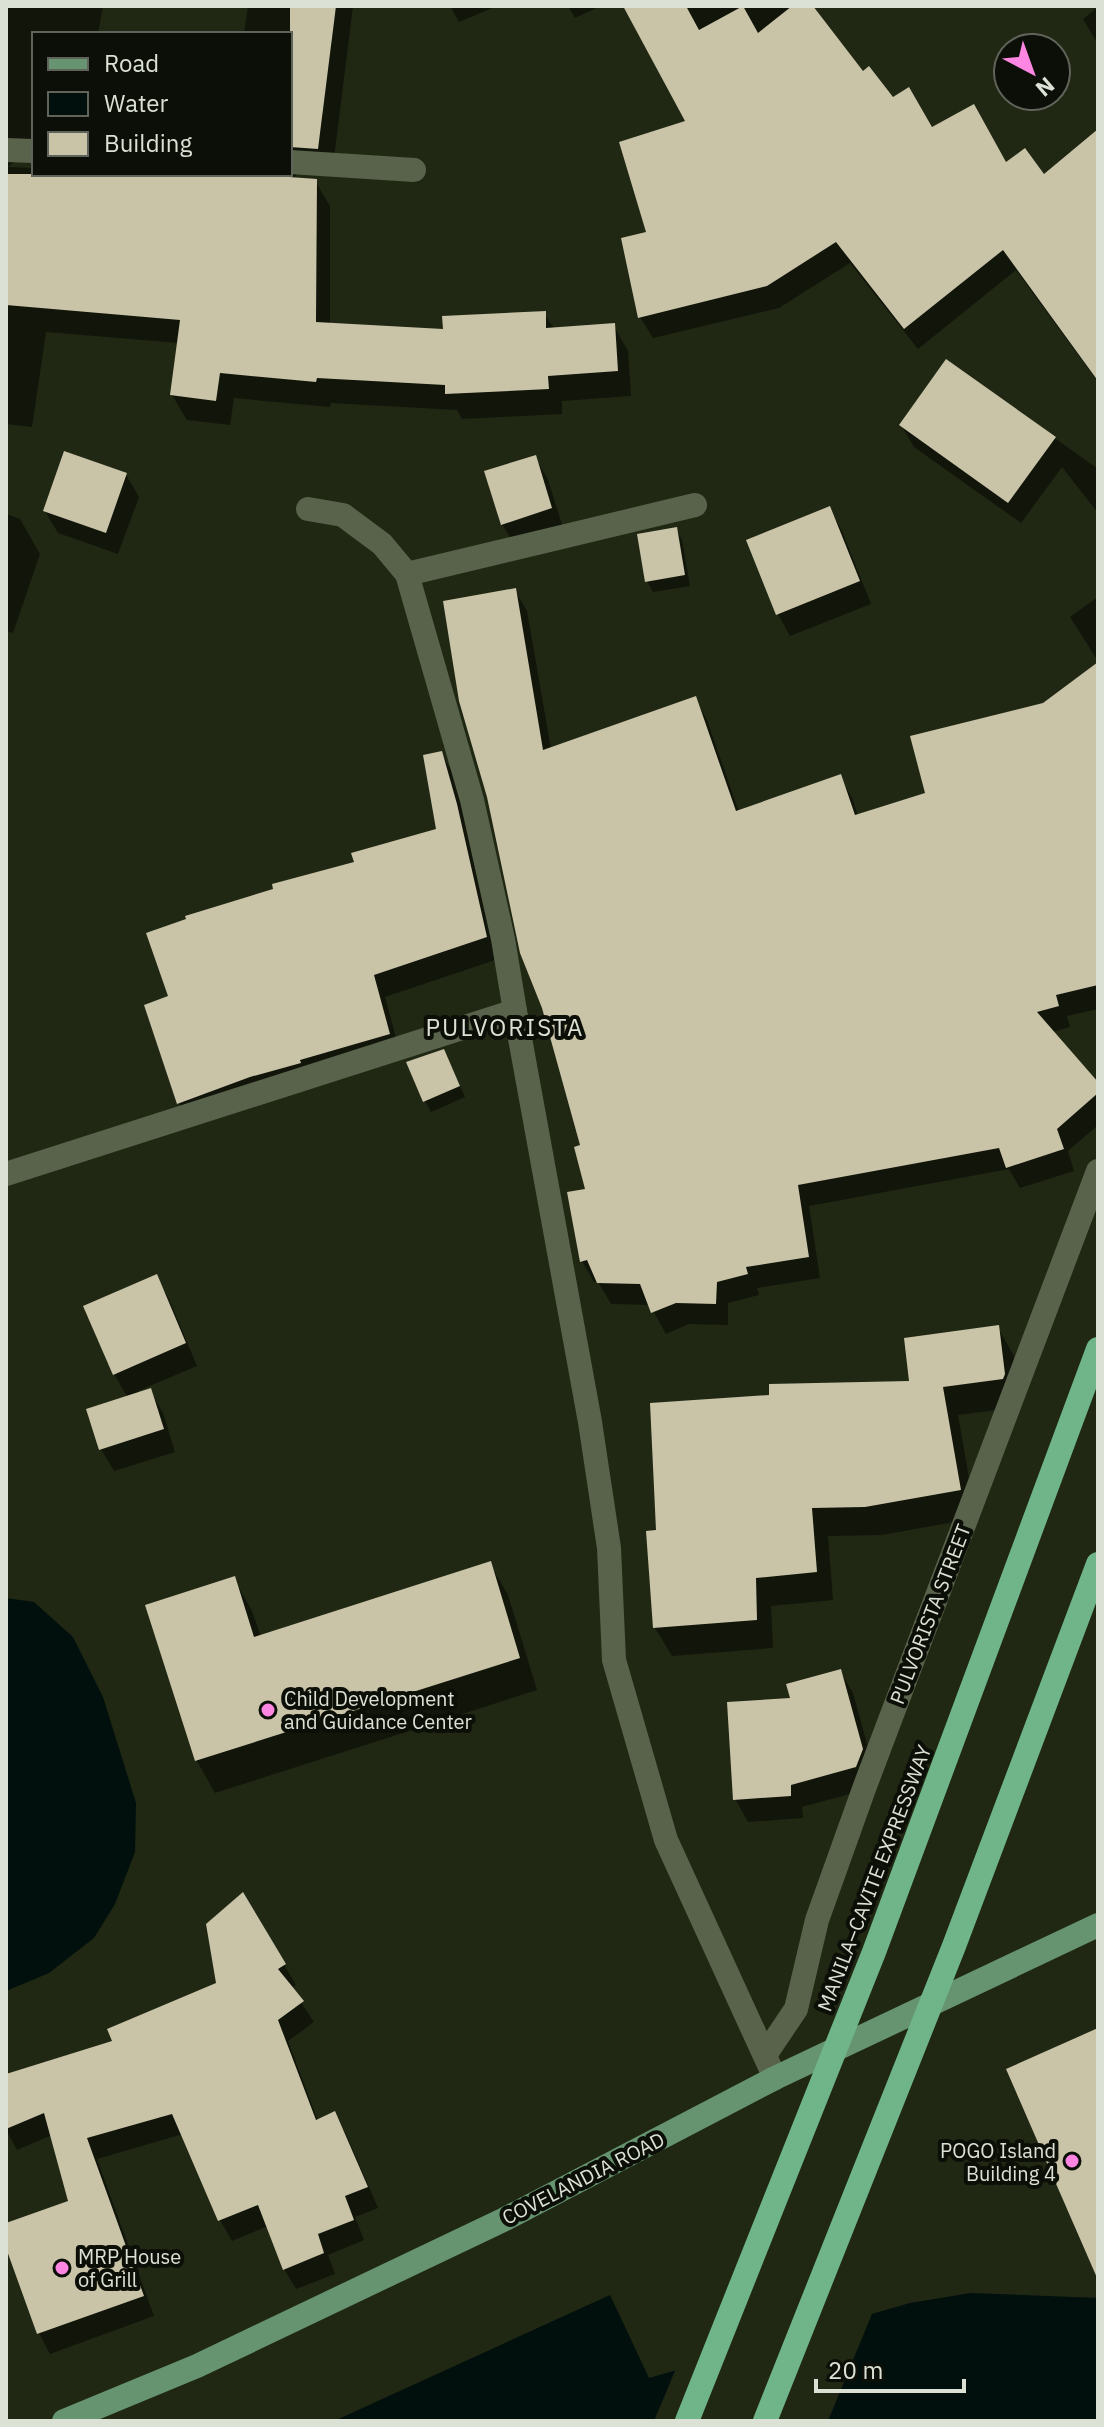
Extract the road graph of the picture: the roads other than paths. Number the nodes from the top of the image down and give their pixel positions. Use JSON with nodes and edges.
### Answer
{"nodes":[{"id":1,"x":6,"y":150,"type":"edge"},
{"id":2,"x":32,"y":151,"type":"edge"},
{"id":3,"x":292,"y":162,"type":"edge"},
{"id":4,"x":414,"y":170,"type":"dead end"},
{"id":5,"x":695,"y":505,"type":"dead end"},
{"id":6,"x":308,"y":509,"type":"dead end"},
{"id":7,"x":407,"y":574,"type":"junction"},
{"id":8,"x":515,"y":1011,"type":"junction"},
{"id":9,"x":1098,"y":1171,"type":"edge"},
{"id":10,"x":6,"y":1174,"type":"edge"},
{"id":11,"x":1098,"y":1349,"type":"edge"},
{"id":12,"x":1098,"y":1564,"type":"edge"},
{"id":13,"x":1098,"y":1925,"type":"edge"},
{"id":14,"x":765,"y":2055,"type":"junction"},
{"id":15,"x":775,"y":2078,"type":"junction"},
{"id":16,"x":64,"y":2421,"type":"edge"},
{"id":17,"x":687,"y":2421,"type":"edge"},
{"id":18,"x":765,"y":2421,"type":"edge"}],
"edges":[{"from":1,"to":2,"type":"street"},
{"from":3,"to":4,"type":"street"},
{"from":5,"to":7,"type":"street"},
{"from":6,"to":7,"type":"street"},
{"from":7,"to":8,"type":"street"},
{"from":8,"to":10,"type":"street"},
{"from":8,"to":14,"type":"street"},
{"from":9,"to":14,"type":"street","name":"PULVORISTA STREET"},
{"from":11,"to":17,"type":"highway","name":"MANILA–CAVITE EXPRESSWAY"},
{"from":12,"to":18,"type":"highway"},
{"from":13,"to":15,"type":"main road","name":"COVELANDIA ROAD"},
{"from":14,"to":15,"type":"street"},
{"from":15,"to":16,"type":"main road","name":"COVELANDIA ROAD"}]}
